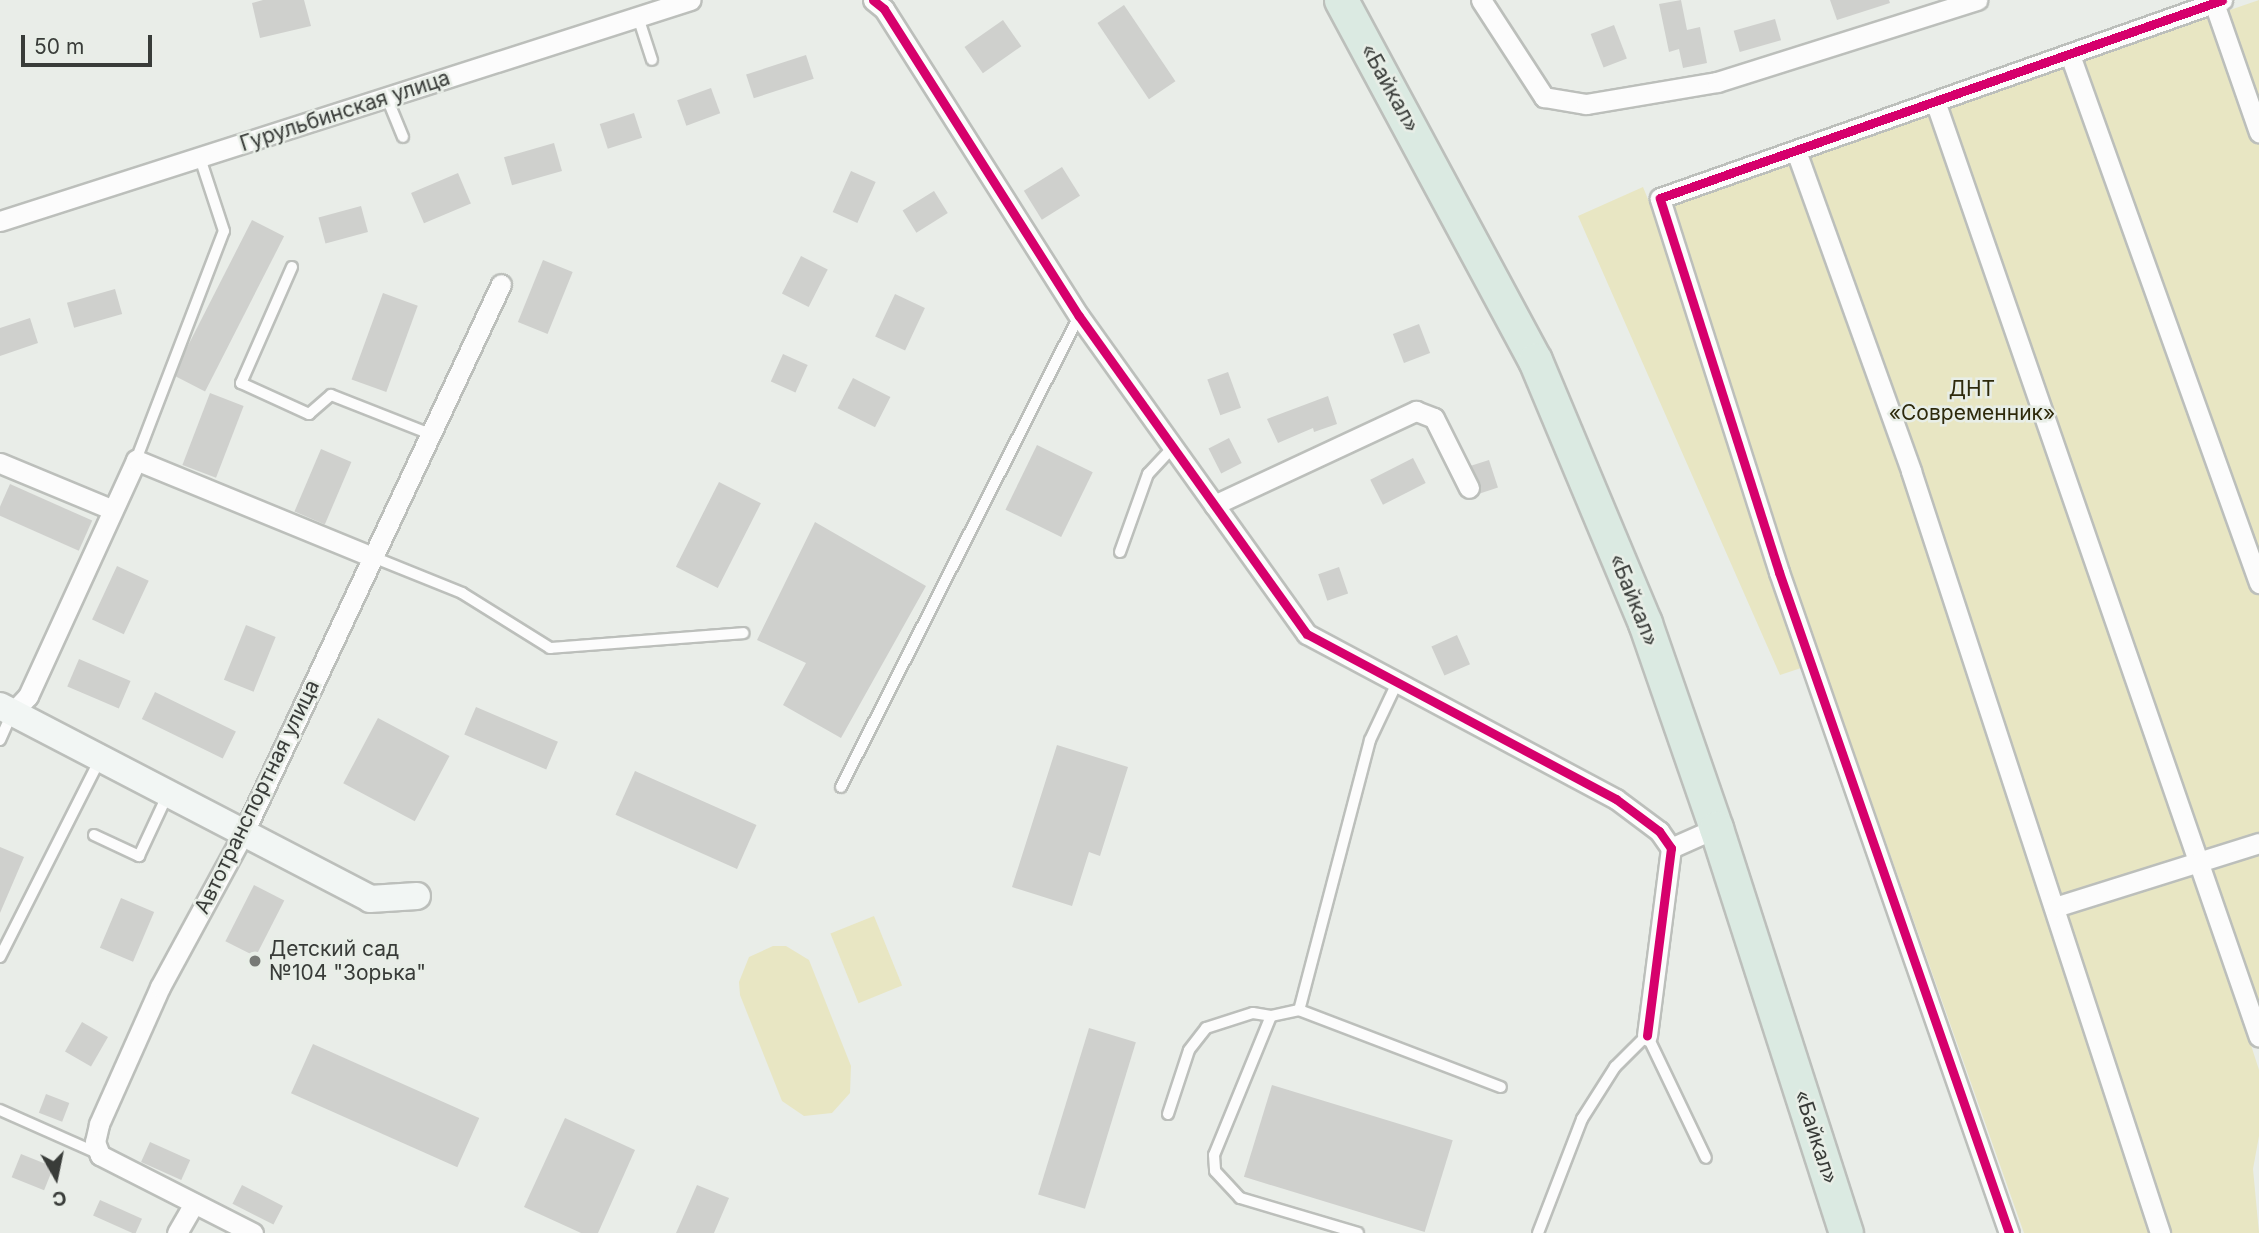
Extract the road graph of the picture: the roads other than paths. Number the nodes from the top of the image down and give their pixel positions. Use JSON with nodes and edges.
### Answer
{"nodes":[{"id":1,"x":690,"y":0,"type":"edge"},
{"id":2,"x":873,"y":0,"type":"edge"},
{"id":3,"x":1341,"y":0,"type":"edge"},
{"id":4,"x":1481,"y":0,"type":"edge"},
{"id":5,"x":1977,"y":0,"type":"edge"},
{"id":6,"x":2218,"y":1,"type":"edge"},
{"id":7,"x":638,"y":17,"type":"junction"},
{"id":8,"x":2070,"y":55,"type":"junction"},
{"id":9,"x":652,"y":60,"type":"dead end"},
{"id":10,"x":387,"y":98,"type":"junction"},
{"id":11,"x":1935,"y":101,"type":"junction"},
{"id":12,"x":2259,"y":132,"type":"edge"},
{"id":13,"x":403,"y":137,"type":"dead end"},
{"id":14,"x":1796,"y":151,"type":"junction"},
{"id":15,"x":200,"y":158,"type":"junction"},
{"id":16,"x":0,"y":221,"type":"edge"},
{"id":17,"x":292,"y":267,"type":"dead end"},
{"id":18,"x":501,"y":284,"type":"dead end"},
{"id":19,"x":1079,"y":316,"type":"junction"},
{"id":20,"x":430,"y":434,"type":"junction"},
{"id":21,"x":1173,"y":447,"type":"junction"},
{"id":22,"x":136,"y":460,"type":"junction"},
{"id":23,"x":0,"y":463,"type":"edge"},
{"id":24,"x":1469,"y":488,"type":"dead end"},
{"id":25,"x":1214,"y":505,"type":"junction"},
{"id":26,"x":111,"y":509,"type":"junction"},
{"id":27,"x":1120,"y":552,"type":"dead end"},
{"id":28,"x":373,"y":557,"type":"junction"},
{"id":29,"x":2259,"y":583,"type":"edge"},
{"id":30,"x":743,"y":633,"type":"dead end"},
{"id":31,"x":1397,"y":682,"type":"junction"},
{"id":32,"x":6,"y":709,"type":"edge"},
{"id":33,"x":0,"y":740,"type":"edge"},
{"id":34,"x":100,"y":758,"type":"junction"},
{"id":35,"x":841,"y":787,"type":"dead end"},
{"id":36,"x":168,"y":793,"type":"junction"},
{"id":37,"x":1716,"y":828,"type":"junction"},
{"id":38,"x":244,"y":832,"type":"junction"},
{"id":39,"x":94,"y":835,"type":"dead end"},
{"id":40,"x":2259,"y":843,"type":"edge"},
{"id":41,"x":1671,"y":848,"type":"junction"},
{"id":42,"x":2196,"y":863,"type":"junction"},
{"id":43,"x":417,"y":896,"type":"dead end"},
{"id":44,"x":2055,"y":907,"type":"junction"},
{"id":45,"x":0,"y":957,"type":"edge"},
{"id":46,"x":1299,"y":1010,"type":"junction"},
{"id":47,"x":1272,"y":1016,"type":"junction"},
{"id":48,"x":1647,"y":1035,"type":"junction"},
{"id":49,"x":2259,"y":1037,"type":"edge"},
{"id":50,"x":1501,"y":1087,"type":"dead end"},
{"id":51,"x":0,"y":1110,"type":"edge"},
{"id":52,"x":1168,"y":1114,"type":"dead end"},
{"id":53,"x":100,"y":1155,"type":"junction"},
{"id":54,"x":1706,"y":1158,"type":"dead end"},
{"id":55,"x":194,"y":1204,"type":"junction"},
{"id":56,"x":177,"y":1233,"type":"edge"},
{"id":57,"x":253,"y":1233,"type":"edge"},
{"id":58,"x":1358,"y":1233,"type":"edge"},
{"id":59,"x":1538,"y":1233,"type":"edge"},
{"id":60,"x":1846,"y":1233,"type":"edge"},
{"id":61,"x":2009,"y":1233,"type":"edge"},
{"id":62,"x":2160,"y":1233,"type":"edge"}],
"edges":[{"from":1,"to":7,"type":"street","name":"Гурульбинская улица"},
{"from":2,"to":19,"type":"street"},
{"from":3,"to":37,"type":"highway","name":"«Байкал»"},
{"from":4,"to":5,"type":"street"},
{"from":6,"to":8,"type":"street"},
{"from":6,"to":12,"type":"street"},
{"from":7,"to":9,"type":"lane"},
{"from":7,"to":10,"type":"street","name":"Гурульбинская улица"},
{"from":8,"to":11,"type":"street"},
{"from":8,"to":29,"type":"street"},
{"from":10,"to":13,"type":"lane"},
{"from":10,"to":15,"type":"street","name":"Гурульбинская улица"},
{"from":11,"to":14,"type":"street"},
{"from":11,"to":42,"type":"street"},
{"from":14,"to":44,"type":"street"},
{"from":14,"to":61,"type":"street"},
{"from":15,"to":16,"type":"street","name":"Гурульбинская улица"},
{"from":15,"to":22,"type":"lane"},
{"from":17,"to":20,"type":"lane"},
{"from":18,"to":20,"type":"street","name":"Автотранспортная улица"},
{"from":19,"to":21,"type":"street"},
{"from":19,"to":35,"type":"lane"},
{"from":20,"to":28,"type":"street","name":"Автотранспортная улица"},
{"from":21,"to":25,"type":"street"},
{"from":21,"to":27,"type":"lane"},
{"from":22,"to":26,"type":"street"},
{"from":22,"to":28,"type":"street"},
{"from":23,"to":26,"type":"street"},
{"from":24,"to":25,"type":"street"},
{"from":25,"to":31,"type":"street"},
{"from":26,"to":32,"type":"street"},
{"from":28,"to":30,"type":"lane"},
{"from":28,"to":38,"type":"street","name":"Автотранспортная улица"},
{"from":31,"to":41,"type":"street"},
{"from":31,"to":46,"type":"lane"},
{"from":32,"to":33,"type":"lane"},
{"from":32,"to":34,"type":"street"},
{"from":34,"to":36,"type":"street"},
{"from":34,"to":45,"type":"lane"},
{"from":36,"to":38,"type":"street"},
{"from":36,"to":39,"type":"lane"},
{"from":37,"to":41,"type":"street"},
{"from":37,"to":60,"type":"highway","name":"«Байкал»"},
{"from":38,"to":43,"type":"street"},
{"from":38,"to":53,"type":"street","name":"Автотранспортная улица"},
{"from":40,"to":42,"type":"street"},
{"from":41,"to":48,"type":"street"},
{"from":42,"to":44,"type":"street"},
{"from":42,"to":49,"type":"street"},
{"from":44,"to":62,"type":"street"},
{"from":46,"to":47,"type":"lane"},
{"from":46,"to":50,"type":"lane"},
{"from":47,"to":52,"type":"lane"},
{"from":47,"to":58,"type":"lane"},
{"from":48,"to":54,"type":"lane"},
{"from":48,"to":59,"type":"lane"},
{"from":51,"to":53,"type":"lane"},
{"from":53,"to":55,"type":"street"},
{"from":55,"to":56,"type":"street"},
{"from":55,"to":57,"type":"street"}]}
